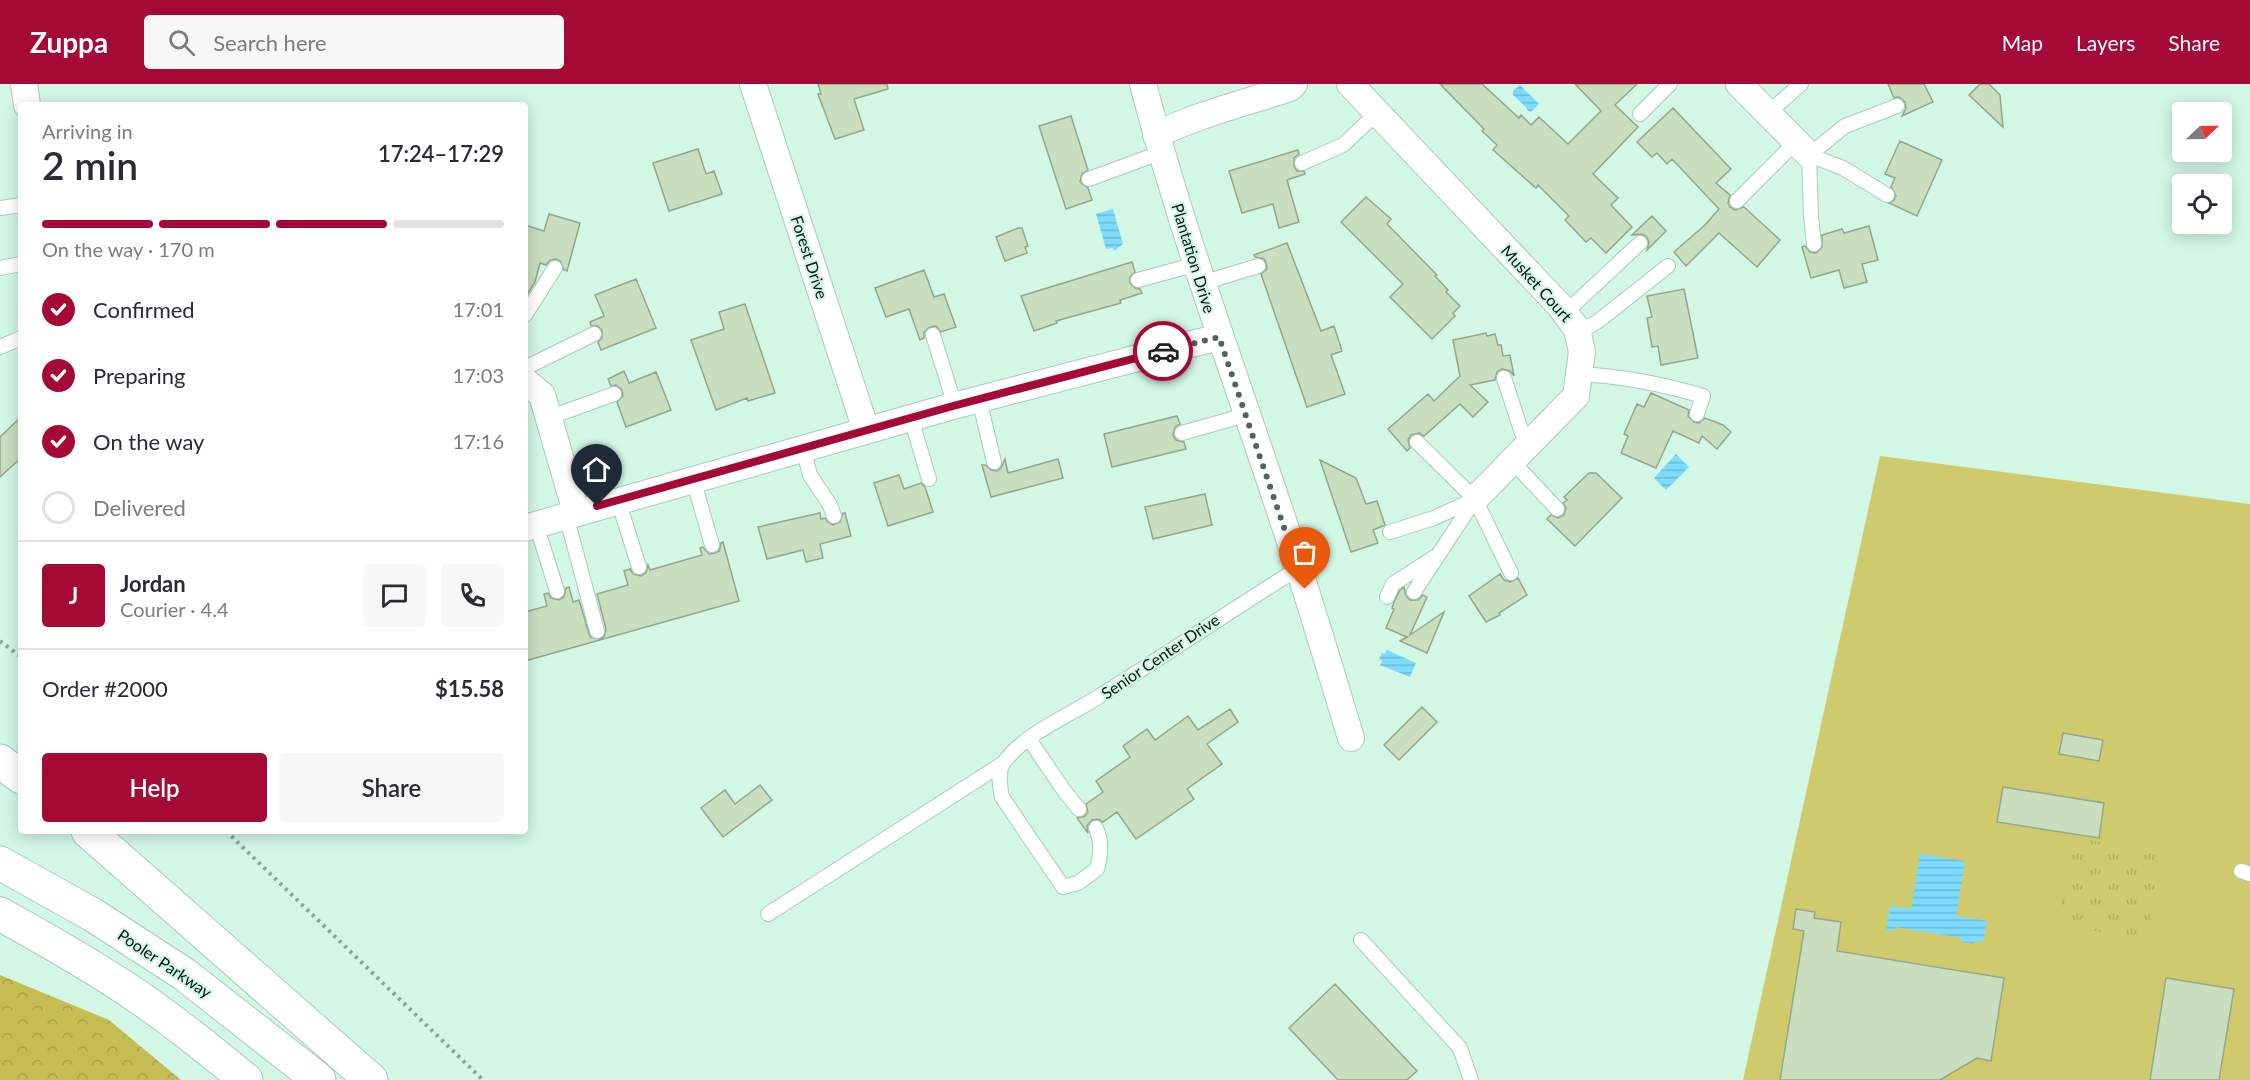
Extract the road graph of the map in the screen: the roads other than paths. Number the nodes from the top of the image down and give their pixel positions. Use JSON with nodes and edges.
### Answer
{"nodes":[{"id":1,"x":24,"y":84,"type":"edge"},
{"id":2,"x":753,"y":84,"type":"edge"},
{"id":3,"x":1143,"y":84,"type":"edge"},
{"id":4,"x":1294,"y":84,"type":"edge"},
{"id":5,"x":1350,"y":84,"type":"edge"},
{"id":6,"x":1670,"y":84,"type":"edge"},
{"id":7,"x":1740,"y":84,"type":"edge"},
{"id":8,"x":1801,"y":84,"type":"edge"},
{"id":9,"x":27,"y":102,"type":"edge"},
{"id":10,"x":1898,"y":106,"type":"dead end"},
{"id":11,"x":1377,"y":113,"type":"junction"},
{"id":12,"x":1768,"y":113,"type":"junction"},
{"id":13,"x":1640,"y":114,"type":"dead end"},
{"id":14,"x":1159,"y":143,"type":"junction"},
{"id":15,"x":1803,"y":148,"type":"junction"},
{"id":16,"x":1302,"y":163,"type":"dead end"},
{"id":17,"x":1089,"y":179,"type":"dead end"},
{"id":18,"x":1887,"y":195,"type":"dead end"},
{"id":19,"x":1737,"y":201,"type":"dead end"},
{"id":20,"x":18,"y":205,"type":"edge"},
{"id":21,"x":0,"y":208,"type":"edge"},
{"id":22,"x":1640,"y":243,"type":"dead end"},
{"id":23,"x":1814,"y":244,"type":"dead end"},
{"id":24,"x":18,"y":265,"type":"edge"},
{"id":25,"x":1258,"y":266,"type":"dead end"},
{"id":26,"x":1668,"y":266,"type":"dead end"},
{"id":27,"x":0,"y":268,"type":"edge"},
{"id":28,"x":555,"y":268,"type":"dead end"},
{"id":29,"x":1199,"y":274,"type":"junction"},
{"id":30,"x":1138,"y":280,"type":"dead end"},
{"id":31,"x":528,"y":310,"type":"edge"},
{"id":32,"x":1571,"y":323,"type":"junction"},
{"id":33,"x":594,"y":334,"type":"dead end"},
{"id":34,"x":933,"y":335,"type":"dead end"},
{"id":35,"x":1219,"y":337,"type":"junction"},
{"id":36,"x":18,"y":339,"type":"edge"},
{"id":37,"x":0,"y":347,"type":"edge"},
{"id":38,"x":528,"y":367,"type":"edge"},
{"id":39,"x":1579,"y":374,"type":"junction"},
{"id":40,"x":1504,"y":378,"type":"dead end"},
{"id":41,"x":528,"y":384,"type":"edge"},
{"id":42,"x":614,"y":394,"type":"dead end"},
{"id":43,"x":979,"y":399,"type":"junction"},
{"id":44,"x":955,"y":406,"type":"junction"},
{"id":45,"x":1697,"y":414,"type":"dead end"},
{"id":46,"x":1246,"y":415,"type":"junction"},
{"id":47,"x":548,"y":418,"type":"junction"},
{"id":48,"x":911,"y":418,"type":"junction"},
{"id":49,"x":866,"y":430,"type":"junction"},
{"id":50,"x":1182,"y":433,"type":"dead end"},
{"id":51,"x":1417,"y":442,"type":"dead end"},
{"id":52,"x":1530,"y":442,"type":"junction"},
{"id":53,"x":803,"y":448,"type":"junction"},
{"id":54,"x":1512,"y":461,"type":"junction"},
{"id":55,"x":994,"y":462,"type":"dead end"},
{"id":56,"x":693,"y":479,"type":"junction"},
{"id":57,"x":929,"y":479,"type":"dead end"},
{"id":58,"x":1475,"y":499,"type":"junction"},
{"id":59,"x":618,"y":500,"type":"junction"},
{"id":60,"x":1557,"y":509,"type":"dead end"},
{"id":61,"x":571,"y":514,"type":"junction"},
{"id":62,"x":834,"y":516,"type":"dead end"},
{"id":63,"x":531,"y":526,"type":"edge"},
{"id":64,"x":1390,"y":532,"type":"dead end"},
{"id":65,"x":712,"y":545,"type":"dead end"},
{"id":66,"x":1439,"y":554,"type":"junction"},
{"id":67,"x":639,"y":567,"type":"dead end"},
{"id":68,"x":1299,"y":568,"type":"junction"},
{"id":69,"x":1511,"y":573,"type":"dead end"},
{"id":70,"x":557,"y":591,"type":"dead end"},
{"id":71,"x":1414,"y":592,"type":"dead end"},
{"id":72,"x":1387,"y":597,"type":"dead end"},
{"id":73,"x":597,"y":631,"type":"dead end"},
{"id":74,"x":1351,"y":738,"type":"dead end"},
{"id":75,"x":1025,"y":742,"type":"junction"},
{"id":76,"x":0,"y":761,"type":"edge"},
{"id":77,"x":1002,"y":764,"type":"junction"},
{"id":78,"x":18,"y":775,"type":"edge"},
{"id":79,"x":1079,"y":809,"type":"dead end"},
{"id":80,"x":1096,"y":828,"type":"dead end"},
{"id":81,"x":91,"y":834,"type":"edge"},
{"id":82,"x":0,"y":863,"type":"edge"},
{"id":83,"x":0,"y":914,"type":"edge"},
{"id":84,"x":768,"y":914,"type":"dead end"},
{"id":85,"x":1361,"y":940,"type":"dead end"},
{"id":86,"x":246,"y":1080,"type":"edge"},
{"id":87,"x":319,"y":1080,"type":"edge"},
{"id":88,"x":371,"y":1080,"type":"edge"},
{"id":89,"x":1471,"y":1080,"type":"edge"}],
"edges":[{"from":1,"to":9,"type":"street"},
{"from":2,"to":49,"type":"street","name":"Forest Drive"},
{"from":3,"to":14,"type":"street","name":"Plantation Drive"},
{"from":4,"to":14,"type":"street"},
{"from":5,"to":11,"type":"street","name":"Musket Court"},
{"from":6,"to":13,"type":"lane"},
{"from":7,"to":12,"type":"street"},
{"from":8,"to":12,"type":"lane"},
{"from":10,"to":15,"type":"lane"},
{"from":11,"to":16,"type":"lane"},
{"from":11,"to":32,"type":"street","name":"Musket Court"},
{"from":12,"to":15,"type":"street"},
{"from":14,"to":17,"type":"lane"},
{"from":14,"to":29,"type":"street","name":"Plantation Drive"},
{"from":15,"to":18,"type":"lane"},
{"from":15,"to":19,"type":"lane"},
{"from":15,"to":23,"type":"lane"},
{"from":20,"to":21,"type":"lane"},
{"from":22,"to":32,"type":"lane"},
{"from":24,"to":27,"type":"lane"},
{"from":25,"to":29,"type":"lane"},
{"from":26,"to":32,"type":"lane"},
{"from":28,"to":31,"type":"lane"},
{"from":29,"to":30,"type":"lane"},
{"from":29,"to":35,"type":"street","name":"Plantation Drive"},
{"from":32,"to":39,"type":"street","name":"Musket Court"},
{"from":33,"to":38,"type":"lane"},
{"from":34,"to":44,"type":"lane"},
{"from":35,"to":43,"type":"street"},
{"from":35,"to":46,"type":"street","name":"Plantation Drive"},
{"from":36,"to":37,"type":"lane"},
{"from":39,"to":45,"type":"lane"},
{"from":39,"to":52,"type":"street","name":"Musket Court"},
{"from":40,"to":52,"type":"lane"},
{"from":41,"to":47,"type":"street"},
{"from":42,"to":47,"type":"lane"},
{"from":43,"to":44,"type":"street"},
{"from":43,"to":55,"type":"lane"},
{"from":44,"to":48,"type":"street"},
{"from":46,"to":50,"type":"lane"},
{"from":46,"to":68,"type":"street","name":"Plantation Drive"},
{"from":47,"to":61,"type":"street"},
{"from":48,"to":49,"type":"street"},
{"from":48,"to":57,"type":"lane"},
{"from":49,"to":53,"type":"street"},
{"from":51,"to":58,"type":"lane"},
{"from":52,"to":54,"type":"street","name":"Musket Court"},
{"from":53,"to":56,"type":"street"},
{"from":53,"to":62,"type":"lane"},
{"from":54,"to":58,"type":"street","name":"Musket Court"},
{"from":54,"to":60,"type":"lane"},
{"from":56,"to":59,"type":"street"},
{"from":56,"to":65,"type":"lane"},
{"from":58,"to":64,"type":"lane"},
{"from":58,"to":66,"type":"lane"},
{"from":58,"to":69,"type":"lane"},
{"from":59,"to":61,"type":"street"},
{"from":59,"to":67,"type":"lane"},
{"from":61,"to":63,"type":"street"},
{"from":61,"to":73,"type":"lane"},
{"from":63,"to":70,"type":"lane"},
{"from":66,"to":71,"type":"lane"},
{"from":66,"to":72,"type":"lane"},
{"from":68,"to":74,"type":"street","name":"Plantation Drive"},
{"from":68,"to":75,"type":"lane","name":"Senior Center Drive"},
{"from":75,"to":77,"type":"lane","name":"Senior Center Drive"},
{"from":75,"to":79,"type":"lane"},
{"from":76,"to":78,"type":"main road"},
{"from":77,"to":80,"type":"lane"},
{"from":77,"to":84,"type":"lane","name":"Senior Center Drive"},
{"from":81,"to":88,"type":"main road"},
{"from":82,"to":87,"type":"main road","name":"Pooler Parkway"},
{"from":83,"to":86,"type":"main road"},
{"from":85,"to":89,"type":"lane"}]}
